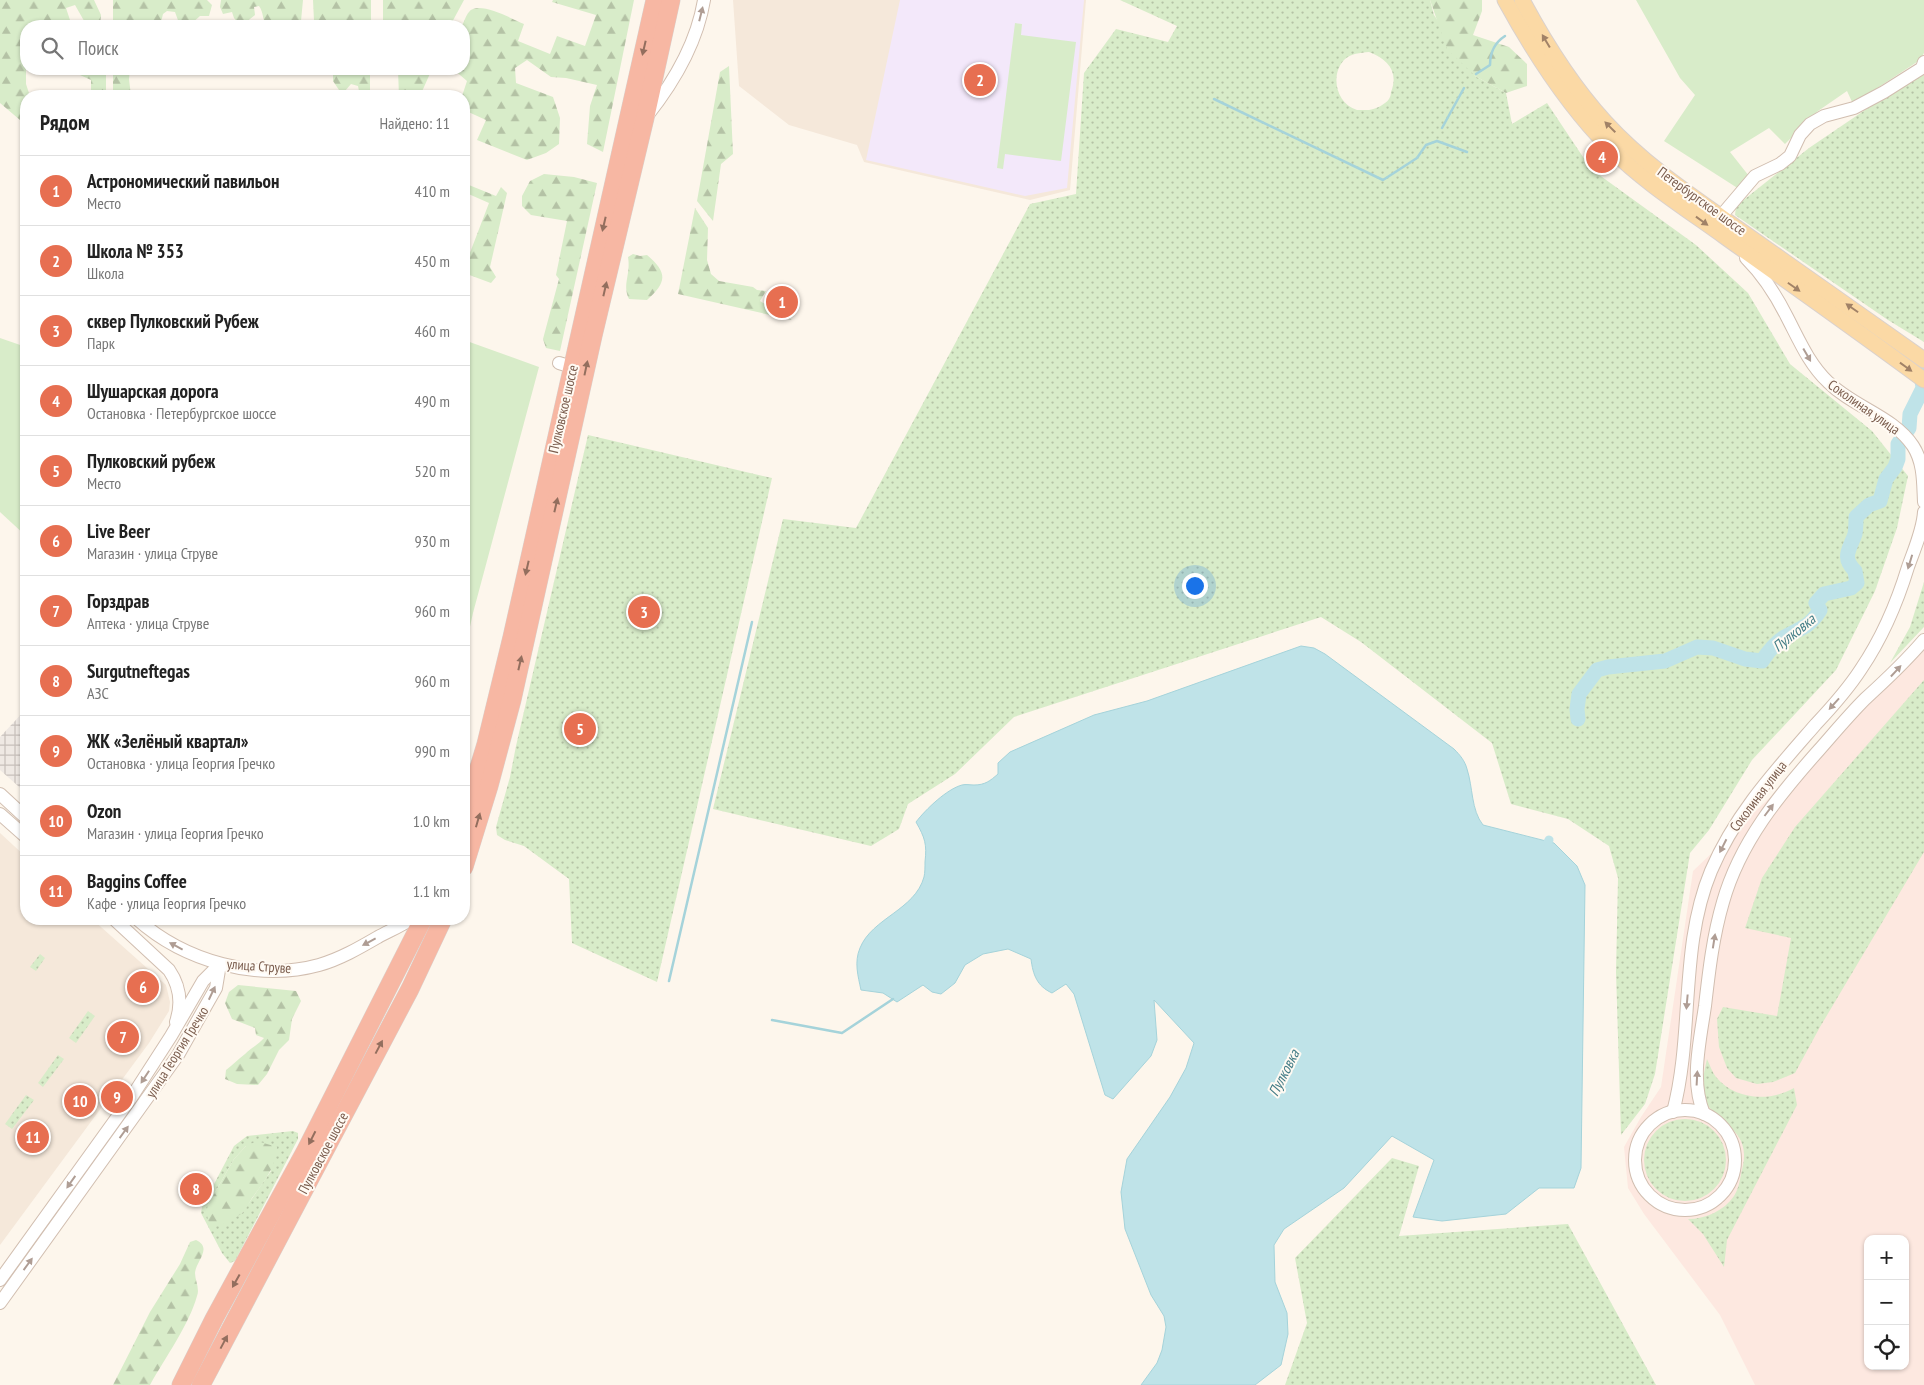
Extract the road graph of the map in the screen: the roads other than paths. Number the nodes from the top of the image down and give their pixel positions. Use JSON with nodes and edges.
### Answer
{"nodes":[{"id":1,"x":655,"y":0,"type":"edge"},
{"id":2,"x":671,"y":0,"type":"edge"},
{"id":3,"x":704,"y":0,"type":"edge"},
{"id":4,"x":1505,"y":0,"type":"edge"},
{"id":5,"x":1522,"y":0,"type":"edge"},
{"id":6,"x":1924,"y":62,"type":"edge"},
{"id":7,"x":645,"y":118,"type":"junction"},
{"id":8,"x":1678,"y":194,"type":"junction"},
{"id":9,"x":1721,"y":216,"type":"junction"},
{"id":10,"x":1726,"y":238,"type":"junction"},
{"id":11,"x":1756,"y":267,"type":"joint"},
{"id":12,"x":1924,"y":360,"type":"edge"},
{"id":13,"x":1924,"y":380,"type":"edge"},
{"id":14,"x":1924,"y":502,"type":"edge"},
{"id":15,"x":1924,"y":512,"type":"edge"},
{"id":16,"x":1924,"y":640,"type":"edge"},
{"id":17,"x":0,"y":794,"type":"edge"},
{"id":18,"x":470,"y":795,"type":"edge"},
{"id":19,"x":20,"y":812,"type":"edge"},
{"id":20,"x":0,"y":814,"type":"edge"},
{"id":21,"x":20,"y":832,"type":"edge"},
{"id":22,"x":470,"y":848,"type":"edge"},
{"id":23,"x":120,"y":925,"type":"edge"},
{"id":24,"x":144,"y":925,"type":"edge"},
{"id":25,"x":400,"y":925,"type":"edge"},
{"id":26,"x":420,"y":925,"type":"edge"},
{"id":27,"x":440,"y":925,"type":"edge"},
{"id":28,"x":220,"y":964,"type":"junction"},
{"id":29,"x":171,"y":1036,"type":"junction"},
{"id":30,"x":1672,"y":1112,"type":"junction"},
{"id":31,"x":1704,"y":1114,"type":"junction"},
{"id":32,"x":0,"y":1280,"type":"edge"},
{"id":33,"x":0,"y":1303,"type":"edge"},
{"id":34,"x":181,"y":1385,"type":"edge"},
{"id":35,"x":201,"y":1385,"type":"edge"}],
"edges":[{"from":1,"to":18,"type":"highway","name":"Пулковское шоссе","one_way":true},
{"from":2,"to":7,"type":"highway","name":"Пулковское шоссе"},
{"from":7,"to":3,"type":"street","name":"Пулковское шоссе","one_way":true},
{"from":4,"to":8,"type":"main road","name":"Петербургское шоссе"},
{"from":8,"to":5,"type":"main road","name":"Петербургское шоссе","one_way":true},
{"from":6,"to":9,"type":"street"},
{"from":22,"to":7,"type":"highway","name":"Пулковское шоссе","one_way":true},
{"from":8,"to":9,"type":"main road","name":"Петербургское шоссе"},
{"from":8,"to":10,"type":"main road","name":"Петербургское шоссе","one_way":true},
{"from":12,"to":9,"type":"main road","name":"Петербургское шоссе","one_way":true},
{"from":10,"to":11,"type":"street","name":"Петербургское шоссе"},
{"from":10,"to":13,"type":"main road","name":"Петербургское шоссе","one_way":true},
{"from":11,"to":14,"type":"street","name":"Соколиная улица","one_way":true},
{"from":15,"to":30,"type":"street","name":"Соколиная улица","one_way":true},
{"from":31,"to":16,"type":"street","name":"Соколиная улица","one_way":true},
{"from":17,"to":19,"type":"street"},
{"from":20,"to":21,"type":"street"},
{"from":23,"to":29,"type":"street"},
{"from":28,"to":24,"type":"street","name":"улица Струве","one_way":true},
{"from":25,"to":28,"type":"street","name":"улица Струве","one_way":true},
{"from":26,"to":34,"type":"highway","name":"Пулковское шоссе","one_way":true},
{"from":35,"to":27,"type":"highway","name":"Пулковское шоссе","one_way":true},
{"from":28,"to":29,"type":"street","name":"улица Георгия Гречко"},
{"from":33,"to":28,"type":"street","name":"улица Георгия Гречко","one_way":true},
{"from":29,"to":32,"type":"street","one_way":true},
{"from":30,"to":31,"type":"street"},
{"from":30,"to":31,"type":"street"}]}
